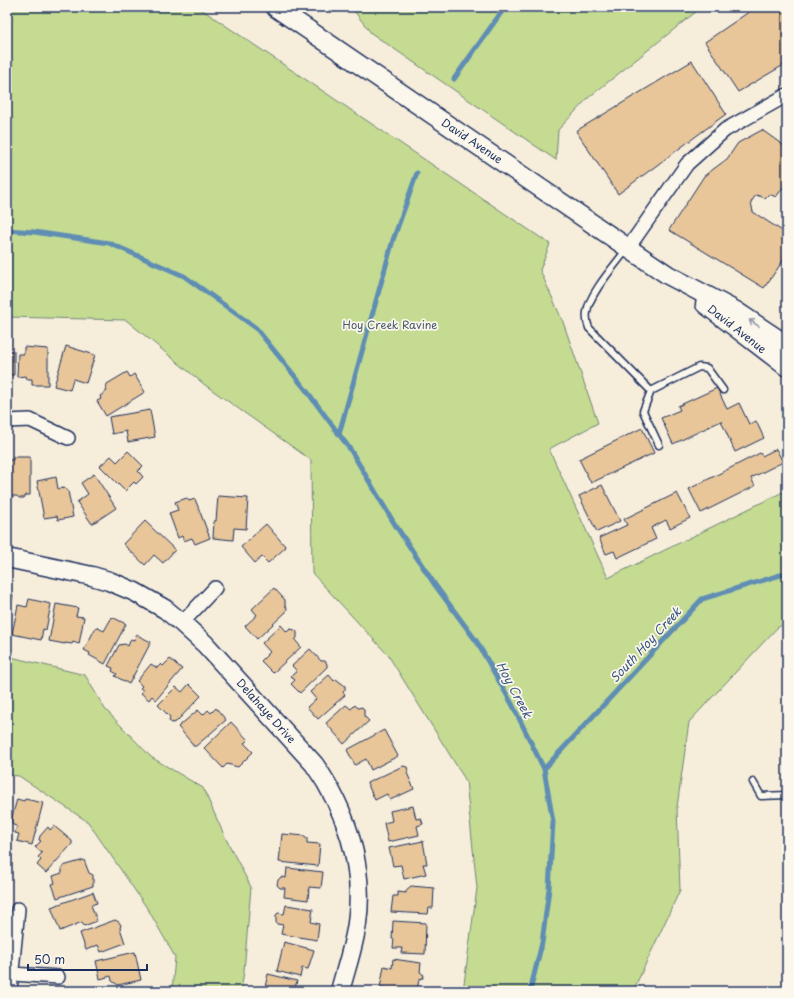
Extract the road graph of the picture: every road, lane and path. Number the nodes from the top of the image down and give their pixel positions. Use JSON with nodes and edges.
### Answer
{"nodes":[{"id":1,"x":275,"y":7,"type":"edge"},
{"id":2,"x":785,"y":100,"type":"edge"},
{"id":3,"x":628,"y":248,"type":"junction"},
{"id":4,"x":668,"y":275,"type":"junction"},
{"id":5,"x":787,"y":345,"type":"edge"},
{"id":6,"x":787,"y":367,"type":"edge"},
{"id":7,"x":723,"y":390,"type":"dead end"},
{"id":8,"x":652,"y":391,"type":"junction"},
{"id":9,"x":7,"y":421,"type":"edge"},
{"id":10,"x":68,"y":438,"type":"dead end"},
{"id":11,"x":659,"y":445,"type":"dead end"},
{"id":12,"x":7,"y":558,"type":"edge"},
{"id":13,"x":215,"y":588,"type":"dead end"},
{"id":14,"x":182,"y":623,"type":"junction"},
{"id":15,"x":753,"y":782,"type":"dead end"},
{"id":16,"x":787,"y":795,"type":"edge"},
{"id":17,"x":18,"y":909,"type":"dead end"},
{"id":18,"x":12,"y":974,"type":"junction"},
{"id":19,"x":58,"y":976,"type":"dead end"},
{"id":20,"x":10,"y":991,"type":"edge"},
{"id":21,"x":340,"y":991,"type":"edge"}],
"edges":[{"from":1,"to":3,"type":"main road","name":"David Avenue"},
{"from":2,"to":3,"type":"street"},
{"from":3,"to":4,"type":"main road","name":"David Avenue"},
{"from":3,"to":8,"type":"lane"},
{"from":5,"to":4,"type":"main road","name":"David Avenue","one_way":true},
{"from":4,"to":6,"type":"main road","name":"David Avenue"},
{"from":7,"to":8,"type":"lane"},
{"from":8,"to":11,"type":"lane"},
{"from":9,"to":10,"type":"street"},
{"from":12,"to":14,"type":"main road","name":"Delahaye Drive"},
{"from":13,"to":14,"type":"street"},
{"from":14,"to":21,"type":"main road","name":"Delahaye Drive"},
{"from":15,"to":16,"type":"lane"},
{"from":17,"to":18,"type":"street"},
{"from":18,"to":19,"type":"street"},
{"from":18,"to":20,"type":"street"}]}
